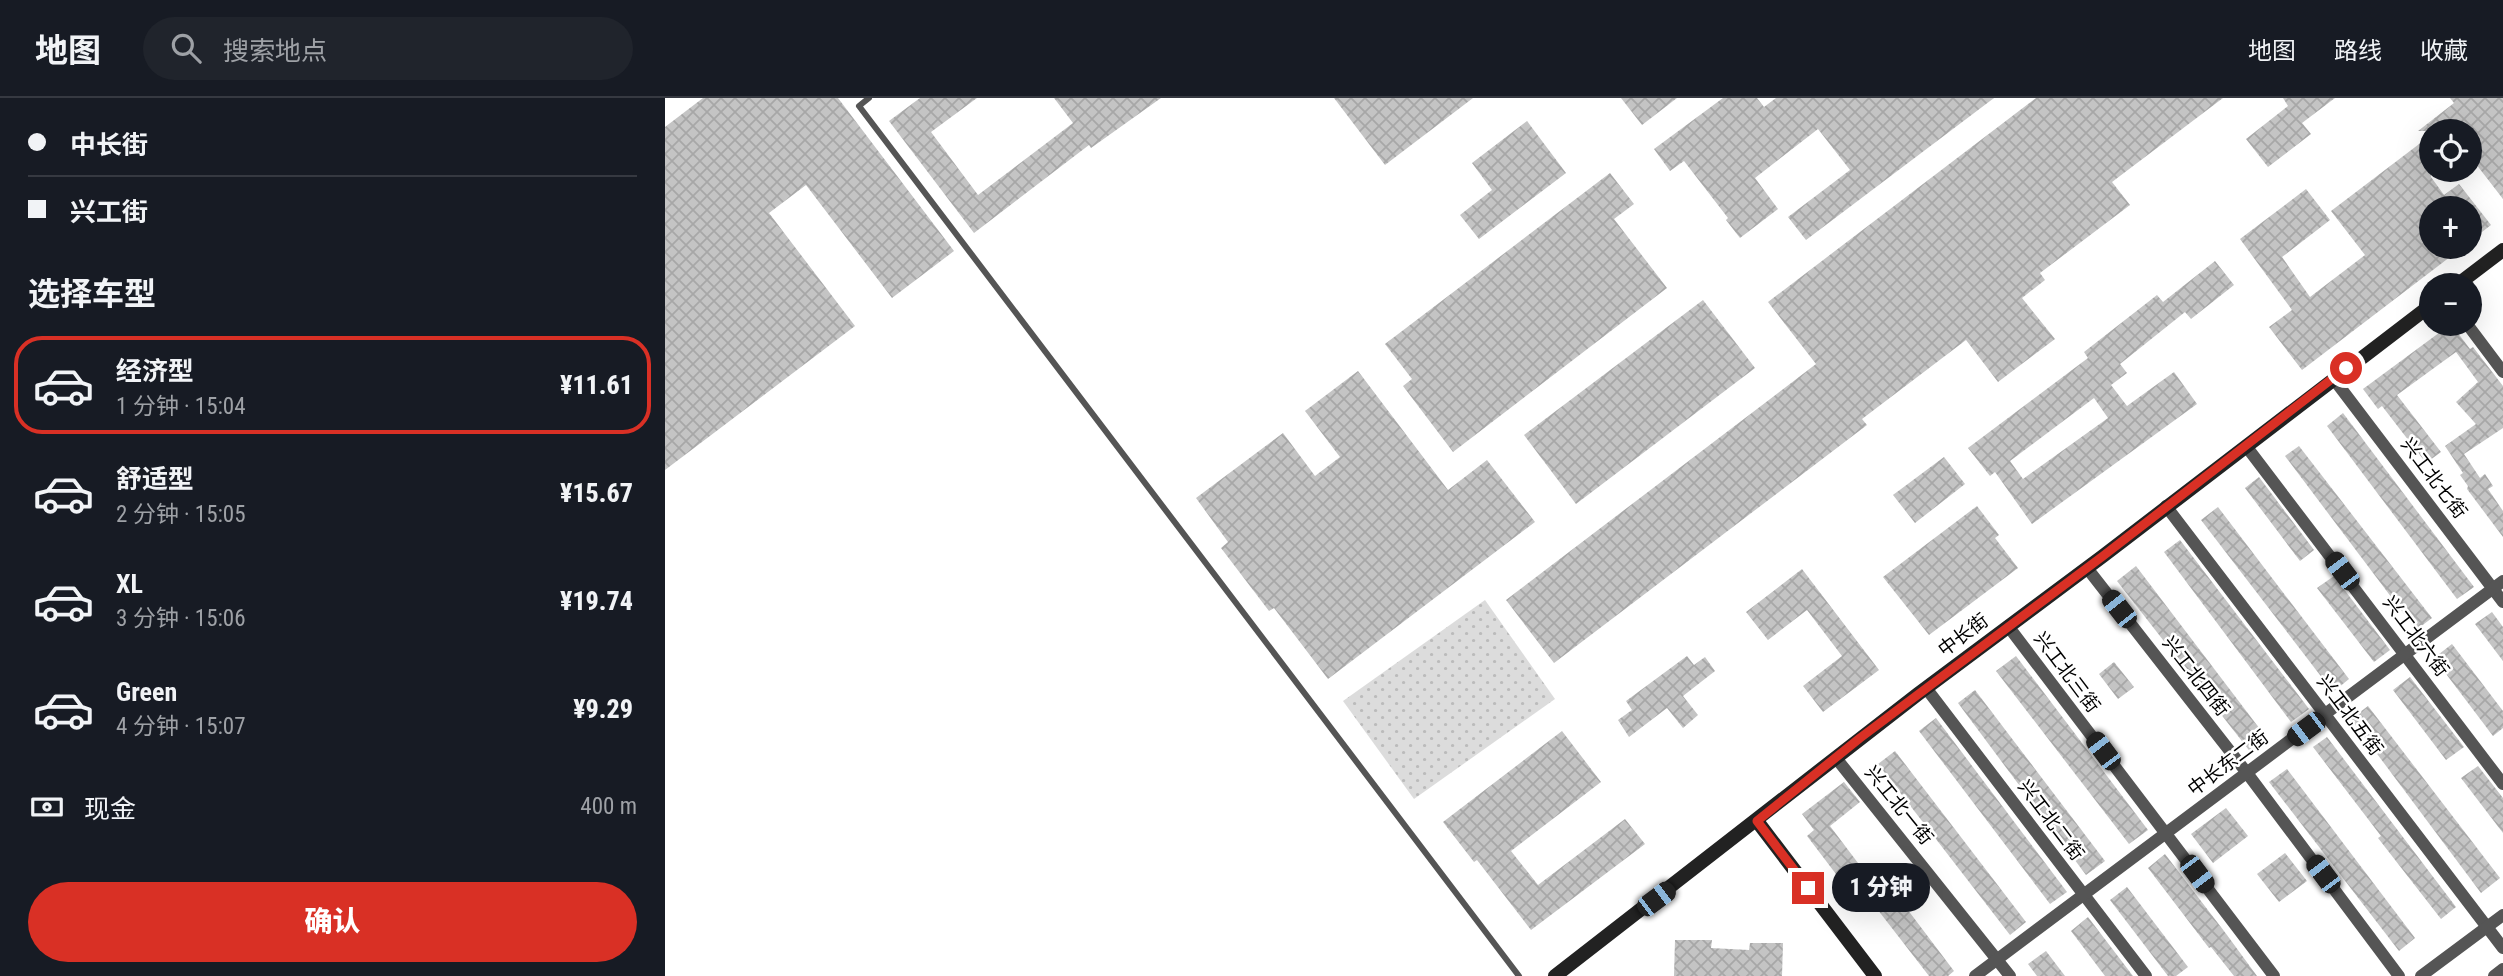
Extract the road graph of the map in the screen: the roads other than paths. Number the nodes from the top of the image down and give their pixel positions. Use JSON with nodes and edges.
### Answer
{"nodes":[{"id":1,"x":869,"y":98,"type":"edge"},
{"id":2,"x":2503,"y":250,"type":"edge"},
{"id":3,"x":2473,"y":273,"type":"edge"},
{"id":4,"x":2419,"y":314,"type":"edge"},
{"id":5,"x":2476,"y":336,"type":"edge"},
{"id":6,"x":2503,"y":372,"type":"edge"},
{"id":7,"x":2333,"y":378,"type":"junction"},
{"id":8,"x":2246,"y":446,"type":"junction"},
{"id":9,"x":2166,"y":506,"type":"junction"},
{"id":10,"x":2087,"y":568,"type":"junction"},
{"id":11,"x":2498,"y":584,"type":"edge"},
{"id":12,"x":2503,"y":602,"type":"edge"},
{"id":13,"x":2008,"y":626,"type":"junction"},
{"id":14,"x":2405,"y":654,"type":"junction"},
{"id":15,"x":1926,"y":688,"type":"junction"},
{"id":16,"x":2325,"y":714,"type":"junction"},
{"id":17,"x":1836,"y":758,"type":"junction"},
{"id":18,"x":2247,"y":773,"type":"junction"},
{"id":19,"x":2503,"y":784,"type":"edge"},
{"id":20,"x":1757,"y":821,"type":"junction"},
{"id":21,"x":2166,"y":834,"type":"junction"},
{"id":22,"x":2084,"y":895,"type":"junction"},
{"id":23,"x":2503,"y":915,"type":"edge"},
{"id":24,"x":2487,"y":927,"type":"junction"},
{"id":25,"x":2503,"y":948,"type":"edge"},
{"id":26,"x":1997,"y":960,"type":"junction"},
{"id":27,"x":2503,"y":969,"type":"edge"},
{"id":28,"x":1519,"y":976,"type":"edge"},
{"id":29,"x":1555,"y":976,"type":"edge"},
{"id":30,"x":1875,"y":976,"type":"edge"},
{"id":31,"x":1975,"y":976,"type":"edge"},
{"id":32,"x":2010,"y":976,"type":"edge"},
{"id":33,"x":2146,"y":976,"type":"edge"},
{"id":34,"x":2274,"y":976,"type":"edge"},
{"id":35,"x":2399,"y":976,"type":"edge"},
{"id":36,"x":2421,"y":976,"type":"edge"},
{"id":37,"x":2494,"y":976,"type":"edge"}],
"edges":[{"from":1,"to":28,"type":"lane"},
{"from":2,"to":3,"type":"street"},
{"from":4,"to":7,"type":"street","name":"中长街"},
{"from":5,"to":6,"type":"street"},
{"from":7,"to":8,"type":"street","name":"中长街"},
{"from":7,"to":11,"type":"street","name":"兴工北七街"},
{"from":8,"to":9,"type":"street","name":"中长街"},
{"from":8,"to":14,"type":"street","name":"兴工北六街"},
{"from":9,"to":10,"type":"street","name":"中长街"},
{"from":9,"to":16,"type":"street","name":"兴工北五街"},
{"from":10,"to":13,"type":"street","name":"中长街"},
{"from":10,"to":18,"type":"street","name":"兴工北四街"},
{"from":11,"to":12,"type":"street","name":"兴工北七街"},
{"from":11,"to":14,"type":"street","name":"中长东二街"},
{"from":13,"to":15,"type":"street","name":"中长街"},
{"from":13,"to":21,"type":"street","name":"兴工北三街"},
{"from":14,"to":16,"type":"street","name":"中长东二街"},
{"from":14,"to":19,"type":"street","name":"兴工北六街"},
{"from":15,"to":17,"type":"street","name":"中长街"},
{"from":15,"to":22,"type":"street","name":"兴工北二街"},
{"from":16,"to":18,"type":"street","name":"中长东二街"},
{"from":16,"to":24,"type":"street","name":"兴工北五街"},
{"from":17,"to":20,"type":"street","name":"中长街"},
{"from":17,"to":26,"type":"street","name":"兴工北一街"},
{"from":18,"to":21,"type":"street","name":"中长东二街"},
{"from":18,"to":35,"type":"street","name":"兴工北四街"},
{"from":20,"to":29,"type":"street","name":"中长街"},
{"from":20,"to":30,"type":"street"},
{"from":21,"to":22,"type":"street","name":"中长东二街"},
{"from":21,"to":34,"type":"street","name":"兴工北三街"},
{"from":22,"to":26,"type":"street","name":"中长东二街"},
{"from":22,"to":33,"type":"street","name":"兴工北二街"},
{"from":23,"to":24,"type":"street"},
{"from":24,"to":25,"type":"street","name":"兴工北五街"},
{"from":24,"to":36,"type":"street"},
{"from":26,"to":31,"type":"street","name":"中长东二街"},
{"from":26,"to":32,"type":"street","name":"兴工北一街"},
{"from":27,"to":37,"type":"street"}]}
